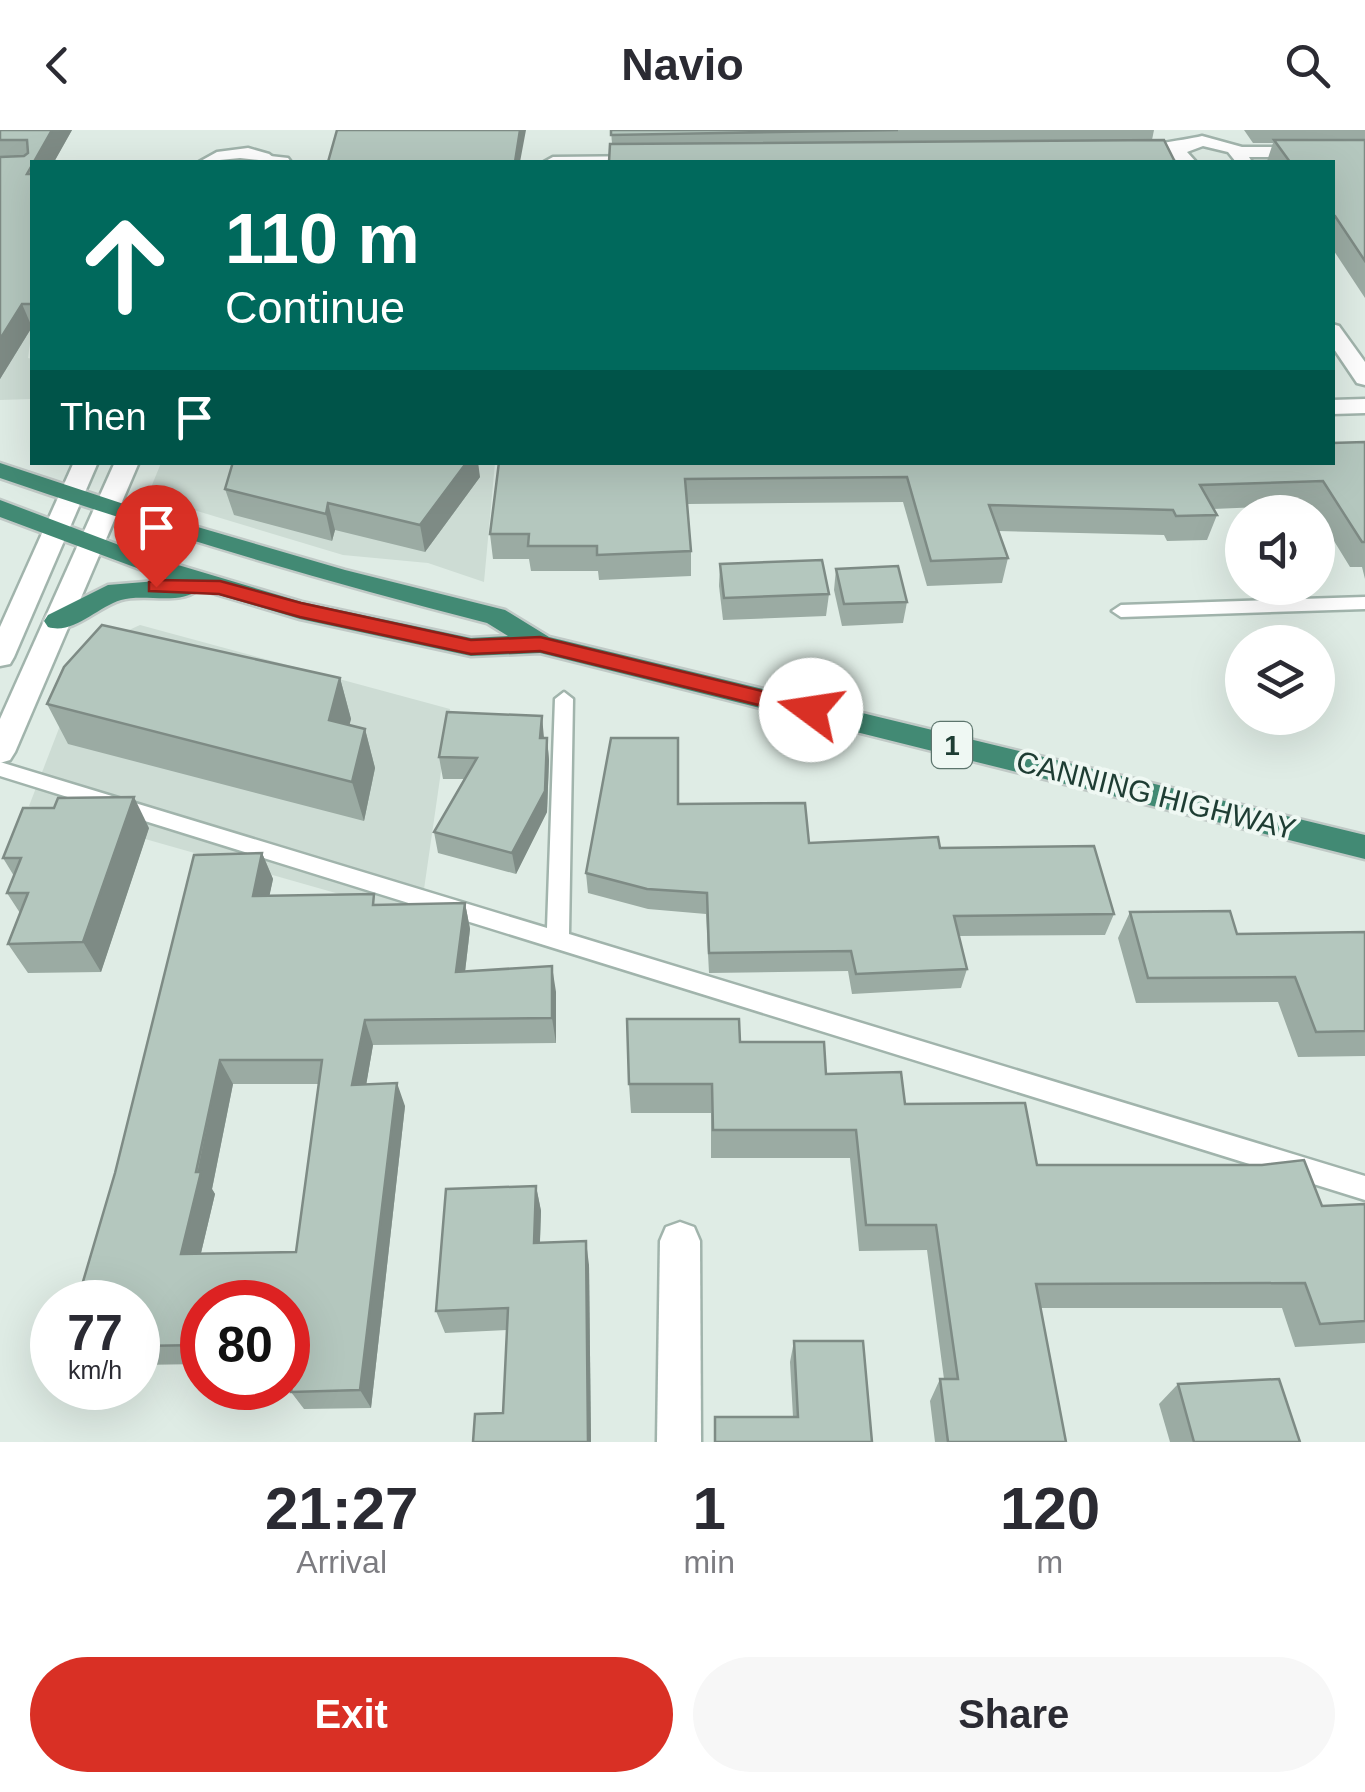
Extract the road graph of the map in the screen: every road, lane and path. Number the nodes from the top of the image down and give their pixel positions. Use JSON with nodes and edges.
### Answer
{"nodes":[{"id":1,"x":251,"y":130,"type":"edge"},
{"id":2,"x":1189,"y":146,"type":"edge"},
{"id":3,"x":1365,"y":152,"type":"edge"},
{"id":4,"x":232,"y":154,"type":"junction"},
{"id":5,"x":1120,"y":155,"type":"edge"},
{"id":6,"x":265,"y":159,"type":"edge"},
{"id":7,"x":1243,"y":159,"type":"edge"},
{"id":8,"x":212,"y":160,"type":"edge"},
{"id":9,"x":1335,"y":334,"type":"edge"},
{"id":10,"x":1365,"y":378,"type":"edge"},
{"id":11,"x":1365,"y":406,"type":"edge"},
{"id":12,"x":1335,"y":407,"type":"edge"},
{"id":13,"x":30,"y":459,"type":"edge"},
{"id":14,"x":85,"y":465,"type":"edge"},
{"id":15,"x":125,"y":465,"type":"edge"},
{"id":16,"x":0,"y":469,"type":"edge"},
{"id":17,"x":71,"y":495,"type":"junction"},
{"id":18,"x":108,"y":506,"type":"junction"},
{"id":19,"x":0,"y":508,"type":"edge"},
{"id":20,"x":56,"y":531,"type":"junction"},
{"id":21,"x":92,"y":544,"type":"junction"},
{"id":22,"x":220,"y":587,"type":"junction"},
{"id":23,"x":1365,"y":602,"type":"edge"},
{"id":24,"x":1120,"y":611,"type":"dead end"},
{"id":25,"x":58,"y":621,"type":"junction"},
{"id":26,"x":540,"y":644,"type":"junction"},
{"id":27,"x":0,"y":657,"type":"edge"},
{"id":28,"x":564,"y":699,"type":"dead end"},
{"id":29,"x":0,"y":752,"type":"edge"},
{"id":30,"x":0,"y":770,"type":"edge"},
{"id":31,"x":1365,"y":847,"type":"edge"},
{"id":32,"x":558,"y":943,"type":"junction"},
{"id":33,"x":1365,"y":1188,"type":"edge"},
{"id":34,"x":680,"y":1241,"type":"dead end"},
{"id":35,"x":679,"y":1442,"type":"edge"}],
"edges":[{"from":1,"to":4,"type":"street"},
{"from":1,"to":6,"type":"street"},
{"from":2,"to":5,"type":"street"},
{"from":2,"to":7,"type":"street"},
{"from":3,"to":7,"type":"street"},
{"from":4,"to":6,"type":"street"},
{"from":4,"to":8,"type":"street"},
{"from":9,"to":10,"type":"street"},
{"from":11,"to":12,"type":"street"},
{"from":13,"to":16,"type":"highway"},
{"from":14,"to":17,"type":"street"},
{"from":15,"to":18,"type":"street"},
{"from":16,"to":17,"type":"highway","name":"CANNING HIGHWAY","number":"1"},
{"from":17,"to":18,"type":"highway","name":"CANNING HIGHWAY","number":"1"},
{"from":17,"to":20,"type":"street"},
{"from":18,"to":21,"type":"street"},
{"from":18,"to":26,"type":"highway","name":"CANNING HIGHWAY","number":"1"},
{"from":19,"to":20,"type":"highway","name":"CANNING HIGHWAY","number":"1"},
{"from":20,"to":21,"type":"highway","name":"CANNING HIGHWAY","number":"1"},
{"from":20,"to":27,"type":"street"},
{"from":21,"to":22,"type":"highway","name":"CANNING HIGHWAY","number":"1"},
{"from":21,"to":25,"type":"street"},
{"from":22,"to":25,"type":"highway"},
{"from":22,"to":26,"type":"highway","name":"CANNING HIGHWAY","number":"1"},
{"from":23,"to":24,"type":"lane"},
{"from":25,"to":29,"type":"street"},
{"from":26,"to":31,"type":"highway","name":"CANNING HIGHWAY","number":"1"},
{"from":28,"to":32,"type":"lane"},
{"from":30,"to":32,"type":"lane"},
{"from":32,"to":33,"type":"lane"},
{"from":34,"to":35,"type":"street"}]}
